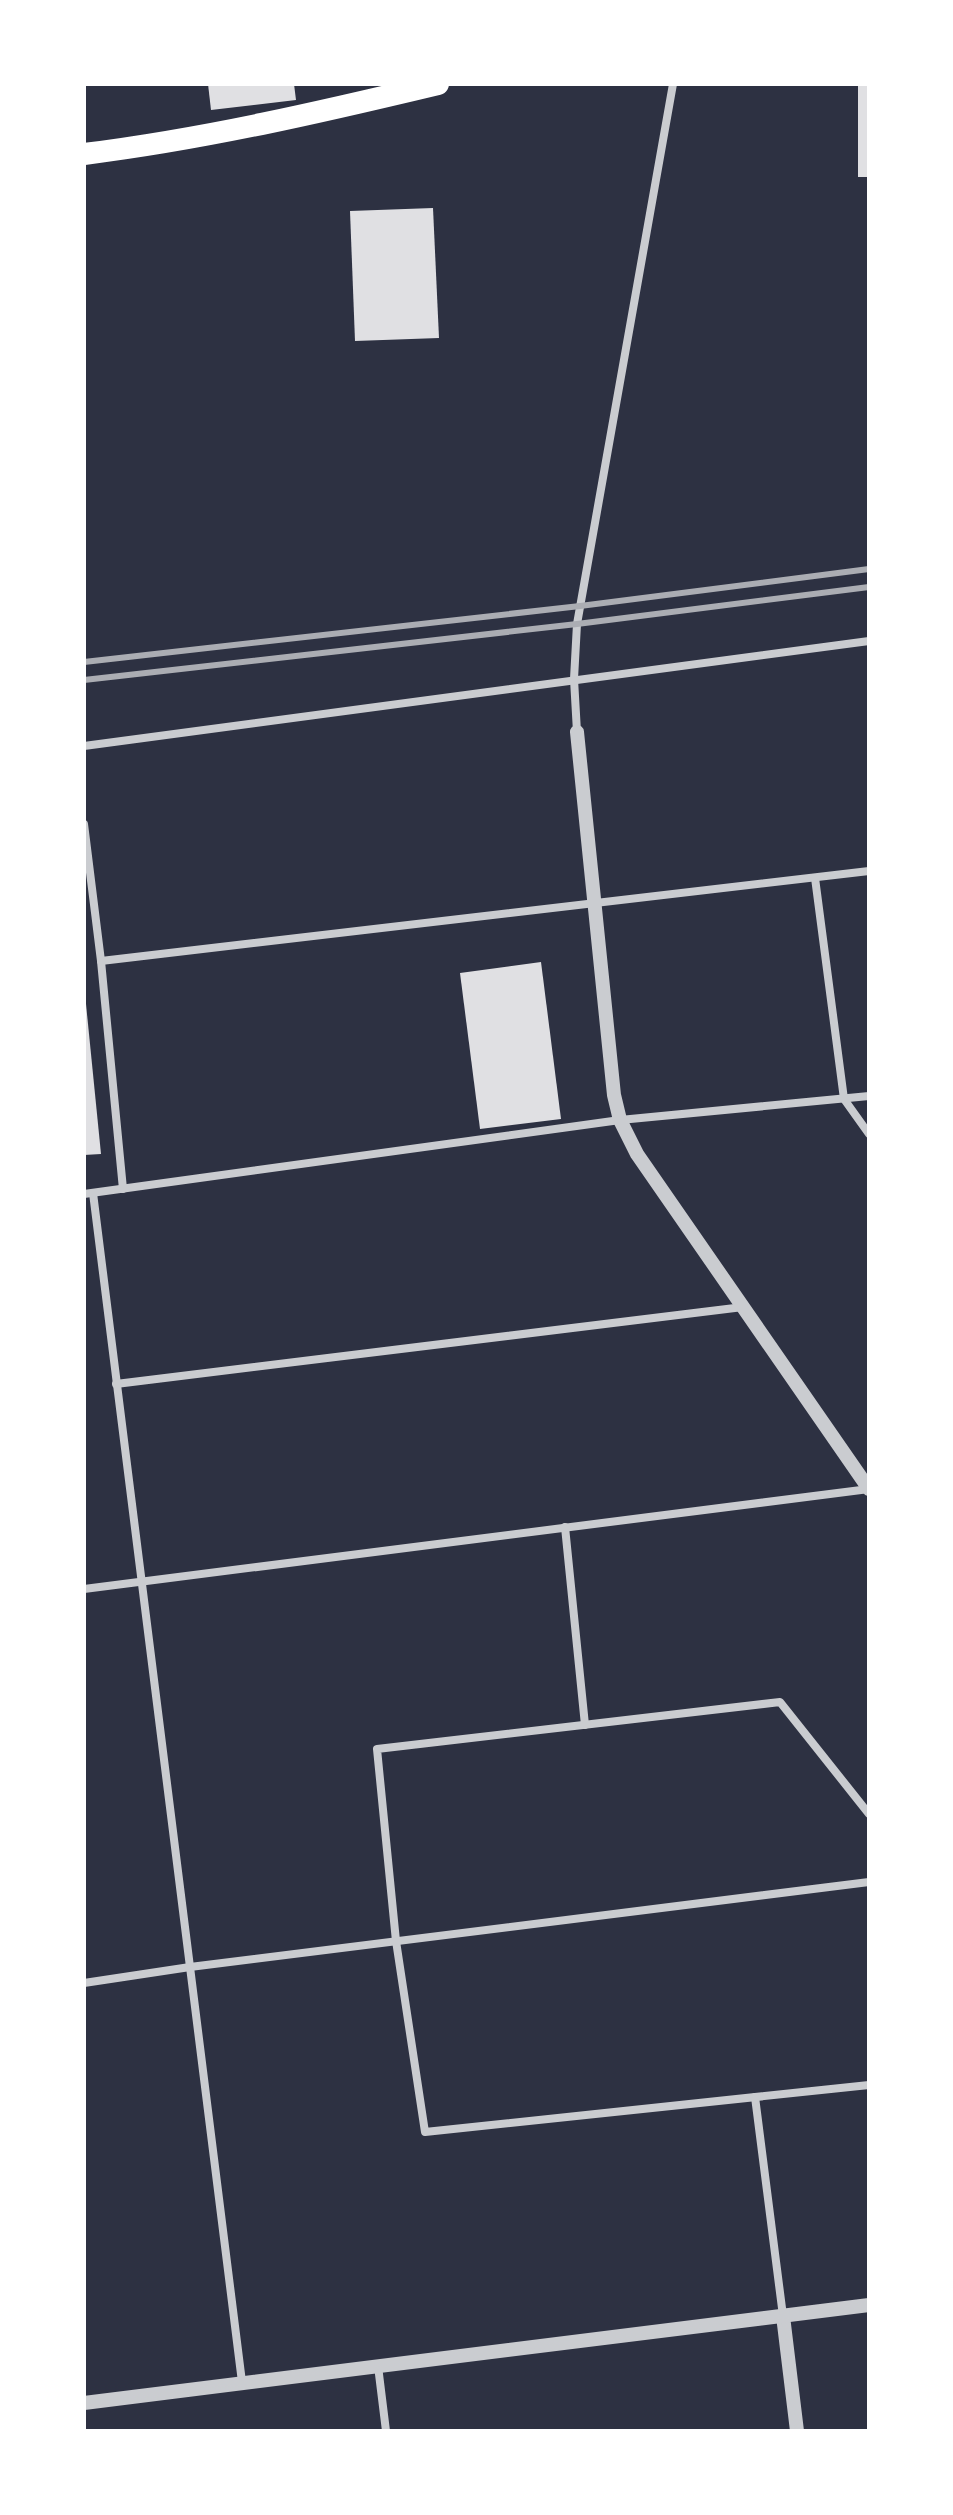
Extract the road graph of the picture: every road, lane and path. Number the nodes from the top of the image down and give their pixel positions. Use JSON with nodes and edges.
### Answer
{"nodes":[{"id":1,"x":438,"y":84,"type":"edge"},
{"id":2,"x":673,"y":84,"type":"edge"},
{"id":3,"x":84,"y":154,"type":"edge"},
{"id":4,"x":869,"y":641,"type":"edge"},
{"id":5,"x":574,"y":679,"type":"junction"},
{"id":6,"x":577,"y":732,"type":"joint"},
{"id":7,"x":84,"y":746,"type":"edge"},
{"id":8,"x":84,"y":824,"type":"edge"},
{"id":9,"x":869,"y":871,"type":"edge"},
{"id":10,"x":815,"y":878,"type":"junction"},
{"id":11,"x":595,"y":902,"type":"junction"},
{"id":12,"x":101,"y":961,"type":"junction"},
{"id":13,"x":869,"y":1096,"type":"edge"},
{"id":14,"x":844,"y":1099,"type":"junction"},
{"id":15,"x":620,"y":1120,"type":"junction"},
{"id":16,"x":869,"y":1134,"type":"edge"},
{"id":17,"x":123,"y":1189,"type":"junction"},
{"id":18,"x":88,"y":1193,"type":"edge"},
{"id":19,"x":743,"y":1307,"type":"junction"},
{"id":20,"x":116,"y":1384,"type":"junction"},
{"id":21,"x":869,"y":1489,"type":"edge"},
{"id":22,"x":565,"y":1527,"type":"junction"},
{"id":23,"x":141,"y":1582,"type":"junction"},
{"id":24,"x":84,"y":1589,"type":"edge"},
{"id":25,"x":585,"y":1725,"type":"junction"},
{"id":26,"x":869,"y":1814,"type":"edge"},
{"id":27,"x":869,"y":1882,"type":"edge"},
{"id":28,"x":396,"y":1941,"type":"junction"},
{"id":29,"x":190,"y":1967,"type":"junction"},
{"id":30,"x":84,"y":1983,"type":"edge"},
{"id":31,"x":869,"y":2085,"type":"edge"},
{"id":32,"x":755,"y":2097,"type":"junction"},
{"id":33,"x":869,"y":2305,"type":"edge"},
{"id":34,"x":783,"y":2316,"type":"junction"},
{"id":35,"x":378,"y":2365,"type":"junction"},
{"id":36,"x":242,"y":2382,"type":"junction"},
{"id":37,"x":84,"y":2403,"type":"edge"},
{"id":38,"x":386,"y":2431,"type":"edge"},
{"id":39,"x":797,"y":2431,"type":"edge"}],
"edges":[{"from":1,"to":3,"type":"highway"},
{"from":2,"to":5,"type":"street"},
{"from":4,"to":5,"type":"street"},
{"from":5,"to":6,"type":"street"},
{"from":5,"to":7,"type":"street"},
{"from":6,"to":11,"type":"street"},
{"from":8,"to":12,"type":"street"},
{"from":9,"to":10,"type":"street"},
{"from":10,"to":11,"type":"street"},
{"from":10,"to":14,"type":"street"},
{"from":11,"to":12,"type":"street"},
{"from":11,"to":15,"type":"street"},
{"from":12,"to":17,"type":"street"},
{"from":13,"to":14,"type":"street"},
{"from":14,"to":15,"type":"street"},
{"from":14,"to":16,"type":"street"},
{"from":15,"to":17,"type":"street"},
{"from":15,"to":19,"type":"street"},
{"from":17,"to":18,"type":"street"},
{"from":18,"to":20,"type":"street"},
{"from":19,"to":20,"type":"street"},
{"from":19,"to":21,"type":"street"},
{"from":20,"to":23,"type":"street"},
{"from":21,"to":22,"type":"street"},
{"from":22,"to":23,"type":"street"},
{"from":22,"to":25,"type":"street"},
{"from":23,"to":24,"type":"street"},
{"from":23,"to":29,"type":"street"},
{"from":25,"to":26,"type":"street"},
{"from":25,"to":28,"type":"street"},
{"from":27,"to":28,"type":"street"},
{"from":28,"to":29,"type":"street"},
{"from":28,"to":32,"type":"street"},
{"from":29,"to":30,"type":"street"},
{"from":29,"to":36,"type":"street"},
{"from":31,"to":32,"type":"street"},
{"from":32,"to":34,"type":"street"},
{"from":33,"to":34,"type":"street"},
{"from":34,"to":35,"type":"street"},
{"from":34,"to":39,"type":"street"},
{"from":35,"to":36,"type":"street"},
{"from":35,"to":38,"type":"street"},
{"from":36,"to":37,"type":"street"}]}
